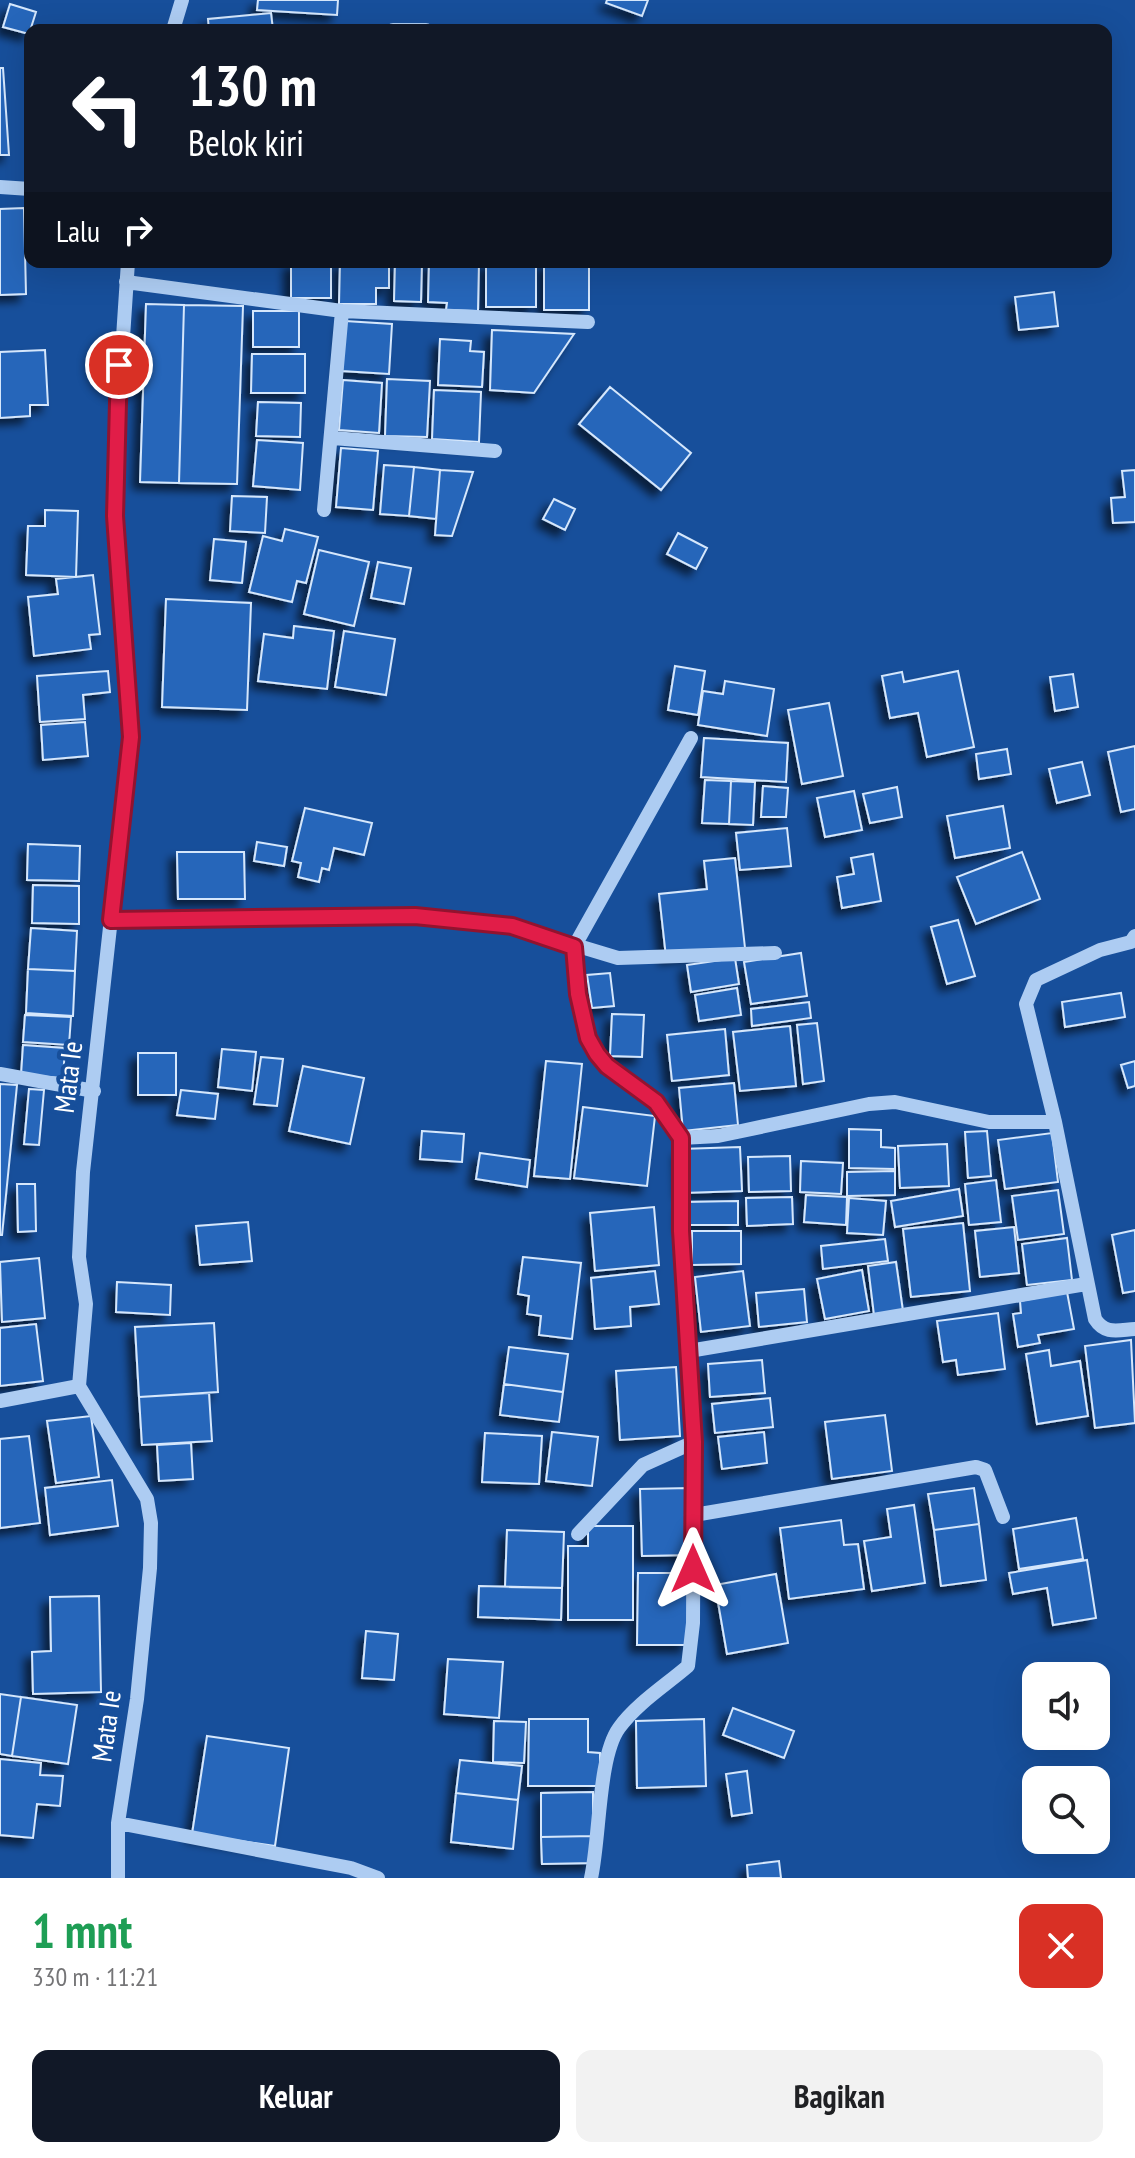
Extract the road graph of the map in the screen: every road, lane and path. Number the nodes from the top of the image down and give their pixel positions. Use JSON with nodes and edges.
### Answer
{"nodes":[{"id":1,"x":182,"y":0,"type":"edge"},
{"id":2,"x":175,"y":24,"type":"edge"},
{"id":3,"x":0,"y":187,"type":"edge"},
{"id":4,"x":24,"y":189,"type":"edge"},
{"id":5,"x":127,"y":268,"type":"edge"},
{"id":6,"x":126,"y":282,"type":"junction"},
{"id":7,"x":342,"y":311,"type":"junction"},
{"id":8,"x":588,"y":322,"type":"dead end"},
{"id":9,"x":333,"y":438,"type":"junction"},
{"id":10,"x":495,"y":451,"type":"dead end"},
{"id":11,"x":324,"y":510,"type":"dead end"},
{"id":12,"x":691,"y":738,"type":"dead end"},
{"id":13,"x":111,"y":920,"type":"junction"},
{"id":14,"x":1135,"y":936,"type":"edge"},
{"id":15,"x":574,"y":947,"type":"junction"},
{"id":16,"x":775,"y":953,"type":"dead end"},
{"id":17,"x":0,"y":1074,"type":"edge"},
{"id":18,"x":94,"y":1091,"type":"junction"},
{"id":19,"x":1055,"y":1122,"type":"junction"},
{"id":20,"x":681,"y":1138,"type":"junction"},
{"id":21,"x":1086,"y":1284,"type":"junction"},
{"id":22,"x":1135,"y":1329,"type":"edge"},
{"id":23,"x":689,"y":1351,"type":"junction"},
{"id":24,"x":79,"y":1386,"type":"junction"},
{"id":25,"x":0,"y":1401,"type":"edge"},
{"id":26,"x":694,"y":1442,"type":"junction"},
{"id":27,"x":694,"y":1515,"type":"junction"},
{"id":28,"x":1003,"y":1517,"type":"dead end"},
{"id":29,"x":578,"y":1534,"type":"dead end"},
{"id":30,"x":118,"y":1823,"type":"junction"},
{"id":31,"x":118,"y":1878,"type":"edge"},
{"id":32,"x":378,"y":1878,"type":"edge"},
{"id":33,"x":591,"y":1878,"type":"edge"}],
"edges":[{"from":1,"to":2,"type":"street"},
{"from":3,"to":4,"type":"street"},
{"from":5,"to":6,"type":"street","name":"Mata Ie"},
{"from":6,"to":7,"type":"street"},
{"from":6,"to":13,"type":"street","name":"Mata Ie"},
{"from":7,"to":8,"type":"street"},
{"from":7,"to":9,"type":"street"},
{"from":9,"to":10,"type":"street"},
{"from":9,"to":11,"type":"street"},
{"from":12,"to":15,"type":"street"},
{"from":13,"to":15,"type":"street"},
{"from":13,"to":18,"type":"street","name":"Mata Ie"},
{"from":14,"to":19,"type":"street"},
{"from":15,"to":16,"type":"street"},
{"from":15,"to":20,"type":"street"},
{"from":17,"to":18,"type":"street"},
{"from":18,"to":24,"type":"street","name":"Mata Ie"},
{"from":19,"to":20,"type":"street"},
{"from":19,"to":21,"type":"street"},
{"from":20,"to":23,"type":"street"},
{"from":21,"to":22,"type":"street"},
{"from":21,"to":23,"type":"street"},
{"from":23,"to":26,"type":"street"},
{"from":24,"to":25,"type":"street"},
{"from":24,"to":30,"type":"street","name":"Mata Ie"},
{"from":26,"to":27,"type":"street"},
{"from":26,"to":29,"type":"street"},
{"from":27,"to":28,"type":"street"},
{"from":27,"to":33,"type":"street"},
{"from":30,"to":31,"type":"street","name":"Mata Ie"},
{"from":30,"to":32,"type":"street"}]}
